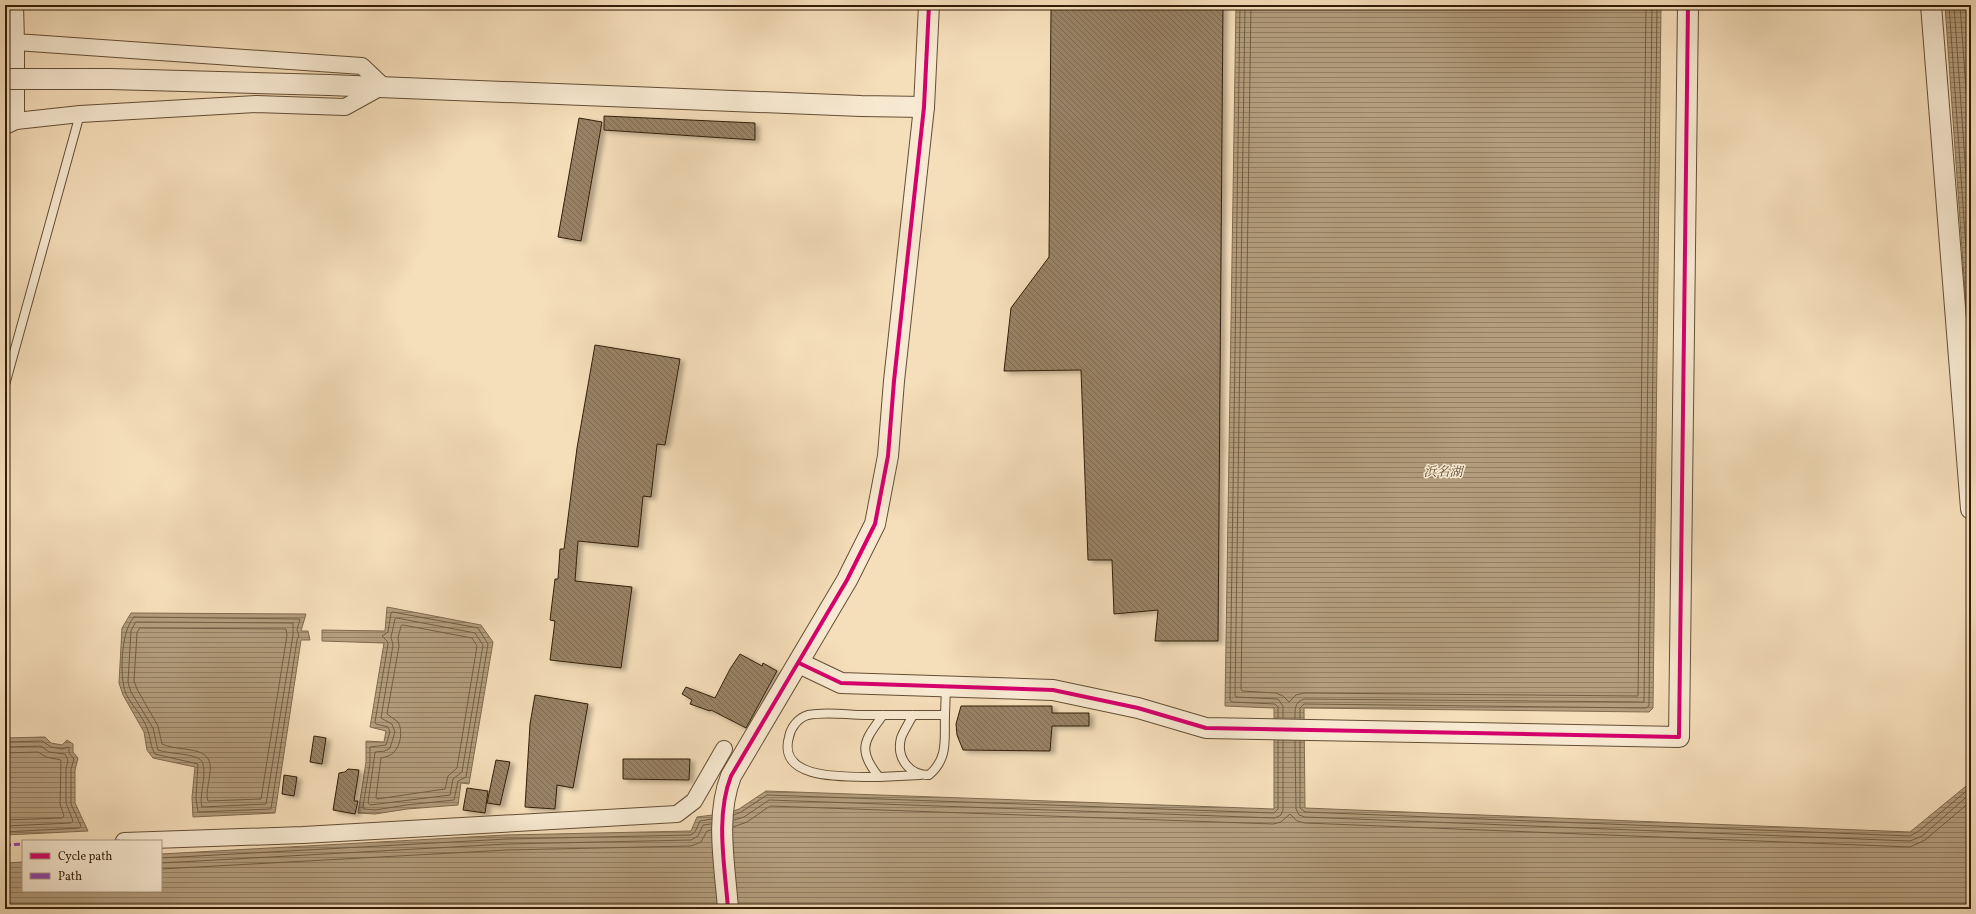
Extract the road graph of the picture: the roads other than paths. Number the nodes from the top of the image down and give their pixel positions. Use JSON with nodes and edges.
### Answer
{"nodes":[{"id":1,"x":15,"y":5,"type":"edge"},
{"id":2,"x":929,"y":5,"type":"edge"},
{"id":3,"x":1688,"y":5,"type":"edge"},
{"id":4,"x":1931,"y":5,"type":"edge"},
{"id":5,"x":10,"y":42,"type":"edge"},
{"id":6,"x":5,"y":79,"type":"edge"},
{"id":7,"x":383,"y":86,"type":"junction"},
{"id":8,"x":924,"y":107,"type":"junction"},
{"id":9,"x":80,"y":114,"type":"junction"},
{"id":10,"x":10,"y":123,"type":"edge"},
{"id":11,"x":5,"y":385,"type":"edge"},
{"id":12,"x":1971,"y":509,"type":"edge"},
{"id":13,"x":800,"y":663,"type":"junction"},
{"id":14,"x":946,"y":686,"type":"junction"},
{"id":15,"x":883,"y":715,"type":"junction"},
{"id":16,"x":945,"y":715,"type":"junction"},
{"id":17,"x":913,"y":716,"type":"junction"},
{"id":18,"x":724,"y":749,"type":"dead end"},
{"id":19,"x":920,"y":775,"type":"junction"},
{"id":20,"x":879,"y":776,"type":"junction"},
{"id":21,"x":154,"y":840,"type":"edge"},
{"id":22,"x":728,"y":909,"type":"edge"}],
"edges":[{"from":1,"to":5,"type":"street"},
{"from":2,"to":8,"type":"street"},
{"from":3,"to":14,"type":"street"},
{"from":4,"to":12,"type":"street"},
{"from":5,"to":7,"type":"street"},
{"from":5,"to":10,"type":"street"},
{"from":6,"to":7,"type":"street","bridge":true},
{"from":7,"to":8,"type":"street"},
{"from":7,"to":9,"type":"street"},
{"from":8,"to":13,"type":"street"},
{"from":9,"to":10,"type":"street"},
{"from":9,"to":11,"type":"lane"},
{"from":13,"to":14,"type":"street"},
{"from":13,"to":22,"type":"street"},
{"from":14,"to":16,"type":"lane"},
{"from":15,"to":17,"type":"lane"},
{"from":15,"to":20,"type":"lane"},
{"from":15,"to":20,"type":"lane"},
{"from":16,"to":17,"type":"lane"},
{"from":16,"to":19,"type":"lane"},
{"from":17,"to":19,"type":"lane"},
{"from":18,"to":21,"type":"street"},
{"from":19,"to":20,"type":"lane"}]}
